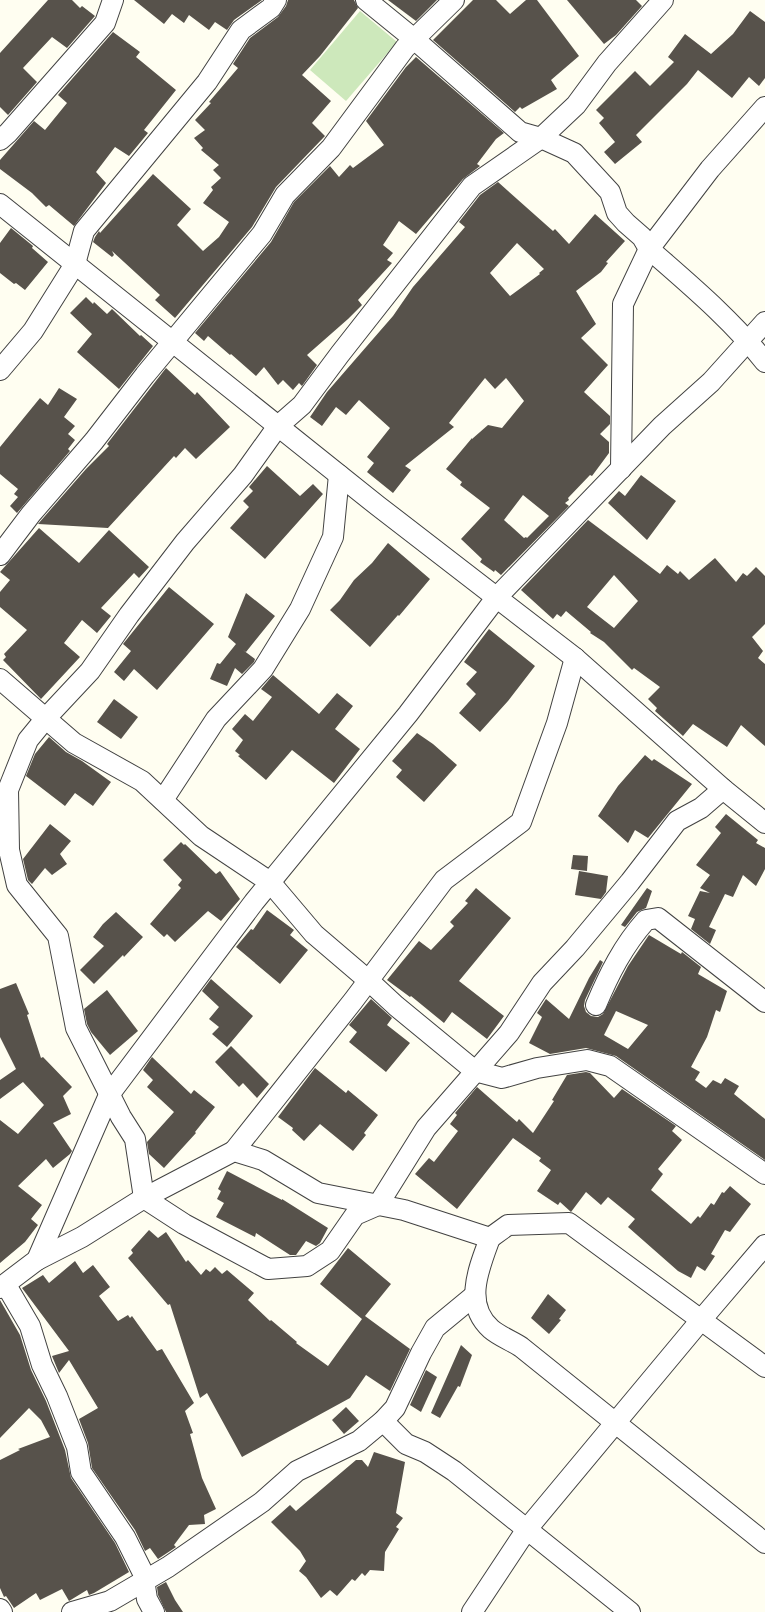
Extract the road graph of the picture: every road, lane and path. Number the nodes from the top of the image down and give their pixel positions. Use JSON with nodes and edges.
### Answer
{"nodes":[{"id":1,"x":113,"y":0,"type":"edge"},
{"id":2,"x":276,"y":0,"type":"edge"},
{"id":3,"x":366,"y":0,"type":"edge"},
{"id":4,"x":454,"y":0,"type":"edge"},
{"id":5,"x":663,"y":0,"type":"edge"},
{"id":6,"x":414,"y":39,"type":"junction"},
{"id":7,"x":765,"y":107,"type":"edge"},
{"id":8,"x":541,"y":138,"type":"junction"},
{"id":9,"x":0,"y":140,"type":"edge"},
{"id":10,"x":0,"y":204,"type":"edge"},
{"id":11,"x":649,"y":249,"type":"junction"},
{"id":12,"x":75,"y":264,"type":"junction"},
{"id":13,"x":765,"y":322,"type":"edge"},
{"id":14,"x":748,"y":341,"type":"junction"},
{"id":15,"x":174,"y":342,"type":"junction"},
{"id":16,"x":765,"y":362,"type":"edge"},
{"id":17,"x":0,"y":370,"type":"edge"},
{"id":18,"x":278,"y":426,"type":"junction"},
{"id":19,"x":621,"y":469,"type":"junction"},
{"id":20,"x":339,"y":475,"type":"junction"},
{"id":21,"x":0,"y":555,"type":"edge"},
{"id":22,"x":496,"y":598,"type":"junction"},
{"id":23,"x":575,"y":658,"type":"junction"},
{"id":24,"x":0,"y":679,"type":"edge"},
{"id":25,"x":46,"y":718,"type":"junction"},
{"id":26,"x":723,"y":789,"type":"junction"},
{"id":27,"x":163,"y":800,"type":"junction"},
{"id":28,"x":765,"y":822,"type":"edge"},
{"id":29,"x":270,"y":882,"type":"junction"},
{"id":30,"x":369,"y":980,"type":"junction"},
{"id":31,"x":765,"y":1002,"type":"edge"},
{"id":32,"x":596,"y":1005,"type":"dead end"},
{"id":33,"x":475,"y":1071,"type":"junction"},
{"id":34,"x":110,"y":1095,"type":"junction"},
{"id":35,"x":234,"y":1151,"type":"junction"},
{"id":36,"x":765,"y":1174,"type":"edge"},
{"id":37,"x":144,"y":1198,"type":"junction"},
{"id":38,"x":378,"y":1205,"type":"junction"},
{"id":39,"x":490,"y":1238,"type":"junction"},
{"id":40,"x":765,"y":1245,"type":"edge"},
{"id":41,"x":37,"y":1260,"type":"junction"},
{"id":42,"x":3,"y":1286,"type":"edge"},
{"id":43,"x":475,"y":1295,"type":"junction"},
{"id":44,"x":701,"y":1320,"type":"junction"},
{"id":45,"x":765,"y":1368,"type":"edge"},
{"id":46,"x":383,"y":1421,"type":"junction"},
{"id":47,"x":615,"y":1423,"type":"junction"},
{"id":48,"x":527,"y":1530,"type":"junction"},
{"id":49,"x":765,"y":1544,"type":"edge"},
{"id":50,"x":144,"y":1580,"type":"junction"},
{"id":51,"x":72,"y":1612,"type":"edge"},
{"id":52,"x":154,"y":1612,"type":"edge"},
{"id":53,"x":472,"y":1612,"type":"edge"},
{"id":54,"x":630,"y":1612,"type":"edge"}],
"edges":[{"from":1,"to":9,"type":"street"},
{"from":2,"to":12,"type":"street"},
{"from":3,"to":6,"type":"street"},
{"from":4,"to":6,"type":"street"},
{"from":5,"to":8,"type":"street"},
{"from":6,"to":8,"type":"street"},
{"from":6,"to":15,"type":"street"},
{"from":7,"to":11,"type":"street"},
{"from":8,"to":11,"type":"street"},
{"from":8,"to":18,"type":"street"},
{"from":10,"to":12,"type":"street"},
{"from":11,"to":14,"type":"street"},
{"from":11,"to":19,"type":"street"},
{"from":12,"to":15,"type":"street"},
{"from":12,"to":17,"type":"street"},
{"from":13,"to":14,"type":"street"},
{"from":14,"to":16,"type":"street"},
{"from":14,"to":19,"type":"street"},
{"from":15,"to":18,"type":"street"},
{"from":15,"to":21,"type":"street"},
{"from":18,"to":20,"type":"street"},
{"from":18,"to":25,"type":"street"},
{"from":19,"to":22,"type":"street"},
{"from":20,"to":22,"type":"street"},
{"from":20,"to":27,"type":"street"},
{"from":22,"to":23,"type":"street"},
{"from":22,"to":29,"type":"street"},
{"from":23,"to":26,"type":"street"},
{"from":23,"to":30,"type":"street"},
{"from":24,"to":25,"type":"street"},
{"from":25,"to":27,"type":"street"},
{"from":25,"to":34,"type":"street"},
{"from":26,"to":28,"type":"street"},
{"from":26,"to":33,"type":"street"},
{"from":27,"to":29,"type":"street"},
{"from":29,"to":30,"type":"street"},
{"from":29,"to":34,"type":"street"},
{"from":30,"to":33,"type":"street"},
{"from":30,"to":35,"type":"street"},
{"from":31,"to":32,"type":"street"},
{"from":33,"to":36,"type":"street"},
{"from":33,"to":38,"type":"street"},
{"from":34,"to":37,"type":"street"},
{"from":34,"to":41,"type":"street"},
{"from":35,"to":37,"type":"street"},
{"from":35,"to":38,"type":"street"},
{"from":37,"to":38,"type":"street"},
{"from":37,"to":41,"type":"street"},
{"from":38,"to":39,"type":"street"},
{"from":39,"to":43,"type":"street"},
{"from":39,"to":44,"type":"street"},
{"from":40,"to":44,"type":"street"},
{"from":41,"to":42,"type":"street"},
{"from":42,"to":50,"type":"street"},
{"from":43,"to":46,"type":"street"},
{"from":43,"to":47,"type":"street"},
{"from":44,"to":45,"type":"street"},
{"from":44,"to":47,"type":"street"},
{"from":46,"to":48,"type":"street"},
{"from":46,"to":50,"type":"street"},
{"from":47,"to":48,"type":"street"},
{"from":47,"to":49,"type":"street"},
{"from":48,"to":53,"type":"street"},
{"from":48,"to":54,"type":"street"},
{"from":50,"to":51,"type":"street"},
{"from":50,"to":52,"type":"street"}]}
